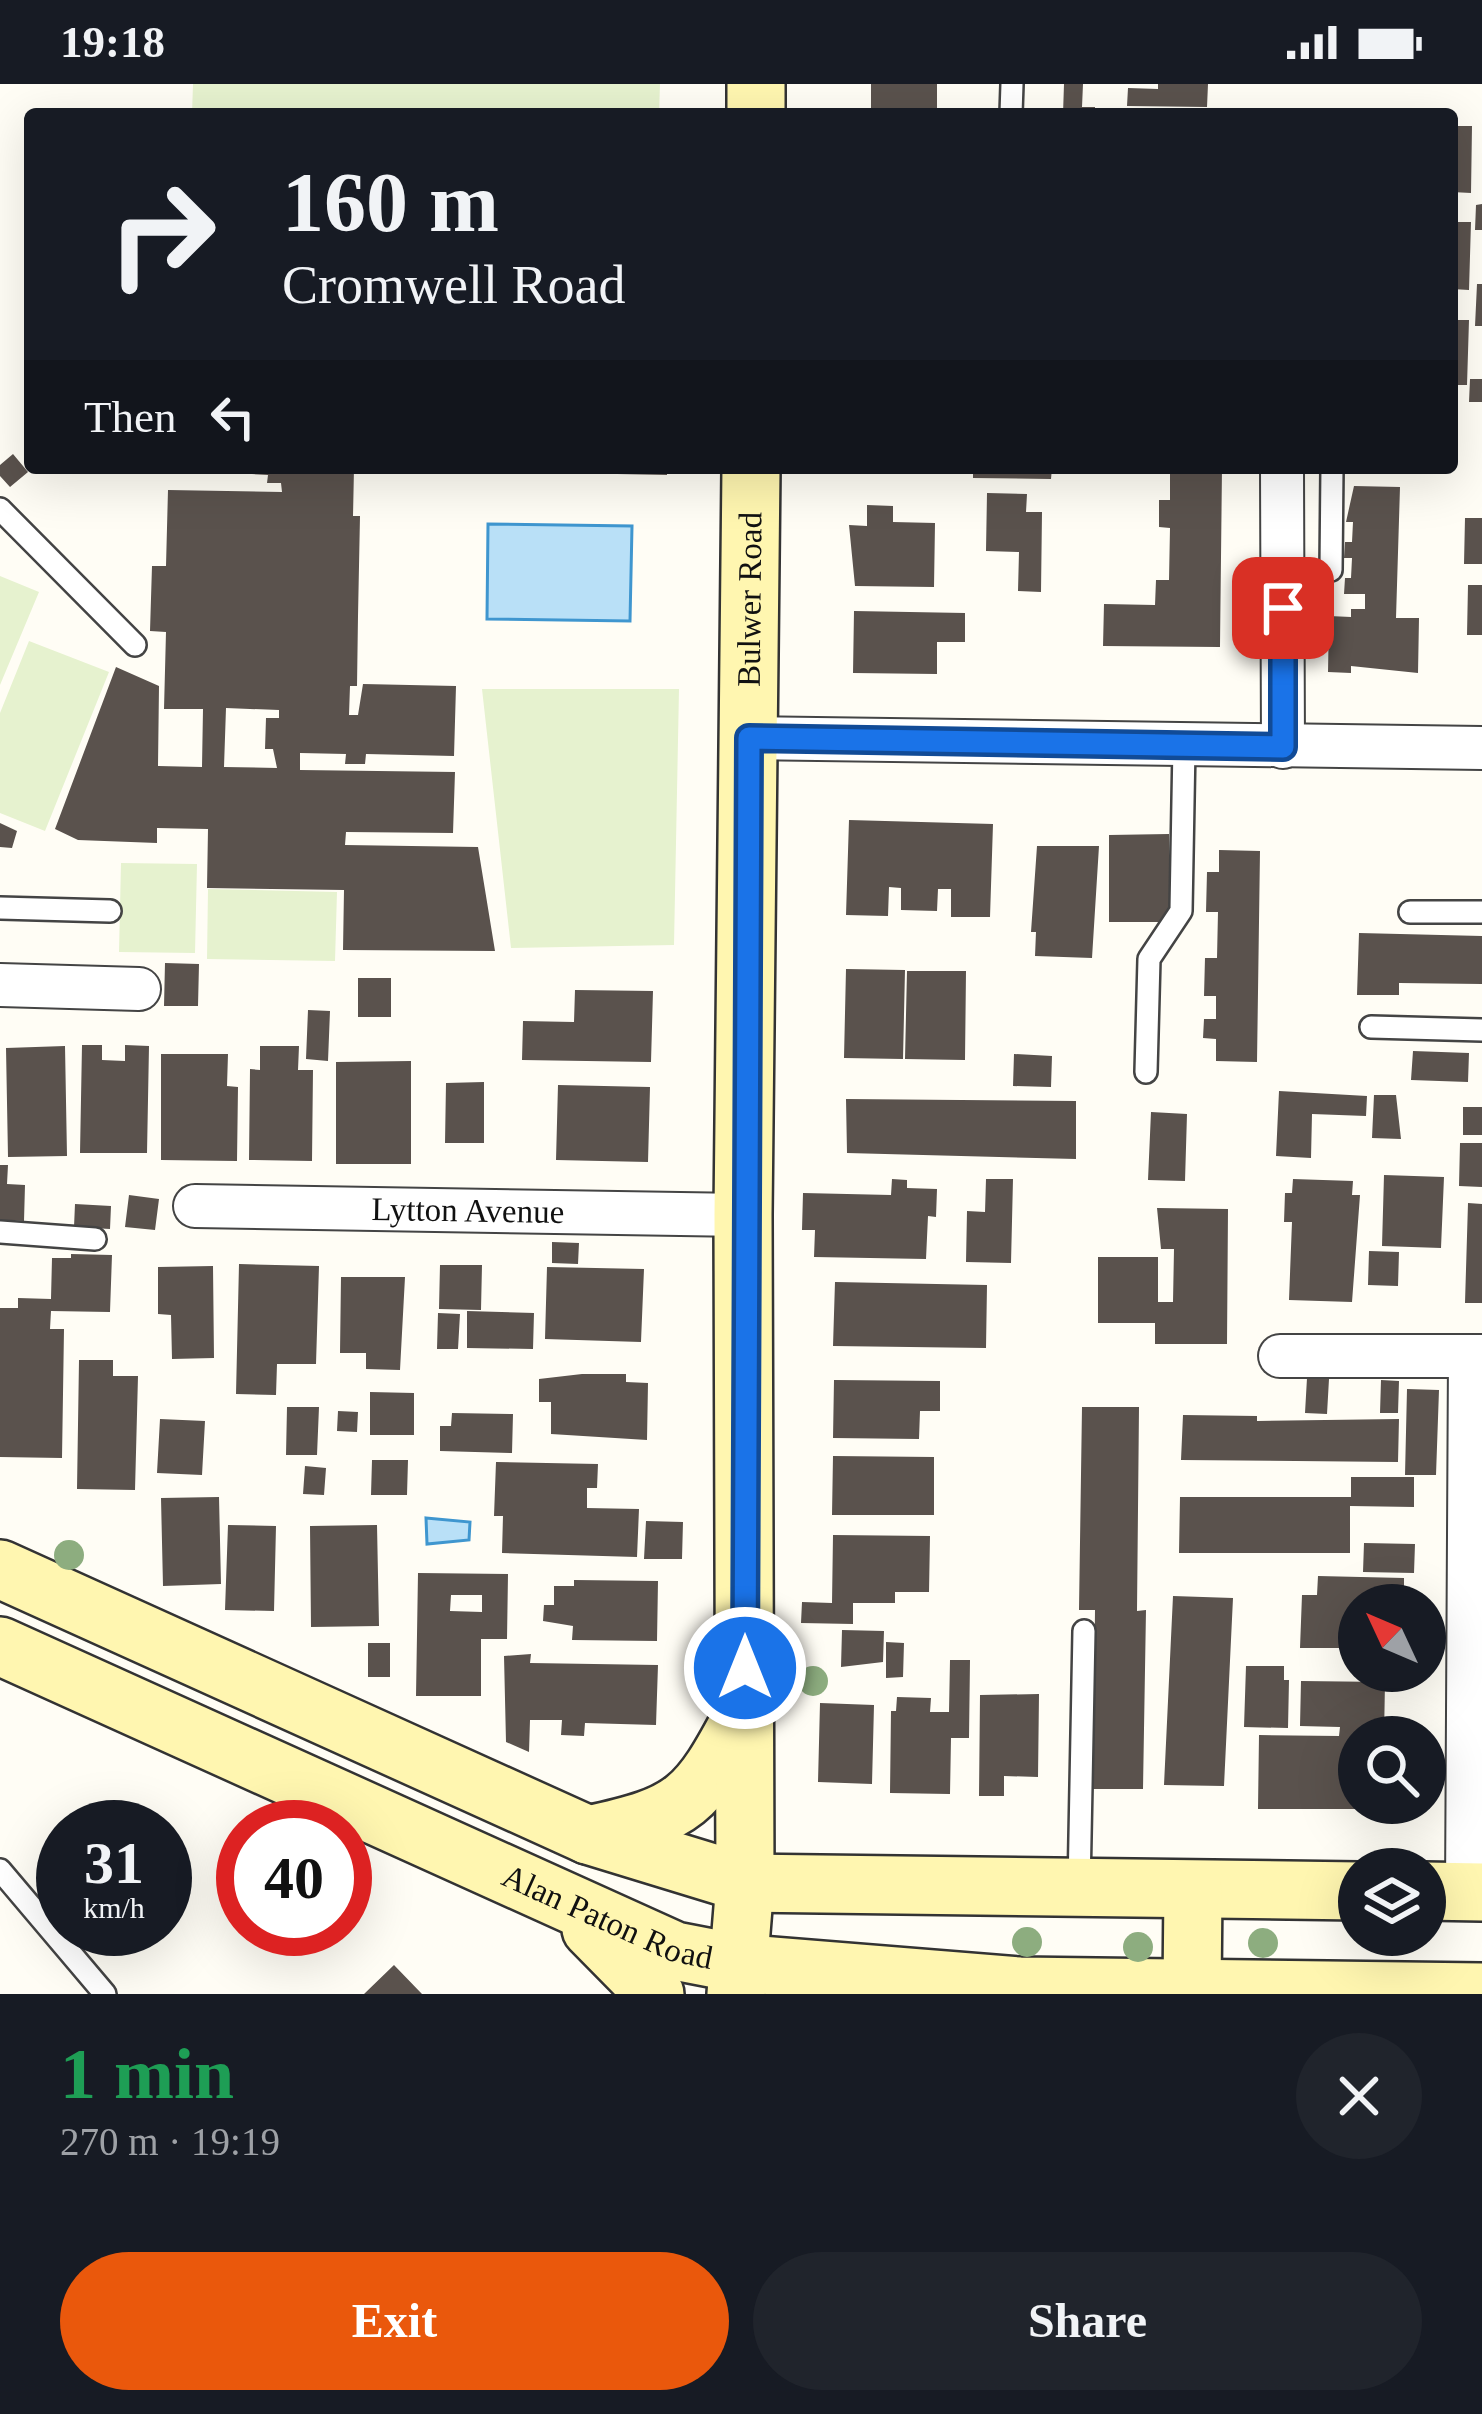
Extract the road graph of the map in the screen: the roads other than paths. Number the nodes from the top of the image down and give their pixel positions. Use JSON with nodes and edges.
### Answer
{"nodes":[{"id":1,"x":751,"y":474,"type":"edge"},
{"id":2,"x":1282,"y":474,"type":"edge"},
{"id":3,"x":1332,"y":474,"type":"edge"},
{"id":4,"x":0,"y":509,"type":"edge"},
{"id":5,"x":1331,"y":570,"type":"dead end"},
{"id":6,"x":135,"y":645,"type":"dead end"},
{"id":7,"x":749,"y":738,"type":"junction"},
{"id":8,"x":1184,"y":746,"type":"junction"},
{"id":9,"x":1283,"y":747,"type":"junction"},
{"id":10,"x":1482,"y":748,"type":"edge"},
{"id":11,"x":0,"y":908,"type":"edge"},
{"id":12,"x":110,"y":911,"type":"dead end"},
{"id":13,"x":1410,"y":912,"type":"dead end"},
{"id":14,"x":1482,"y":912,"type":"edge"},
{"id":15,"x":0,"y":985,"type":"edge"},
{"id":16,"x":139,"y":989,"type":"dead end"},
{"id":17,"x":1371,"y":1027,"type":"dead end"},
{"id":18,"x":1482,"y":1030,"type":"edge"},
{"id":19,"x":1145,"y":1072,"type":"dead end"},
{"id":20,"x":195,"y":1206,"type":"dead end"},
{"id":21,"x":743,"y":1215,"type":"junction"},
{"id":22,"x":0,"y":1232,"type":"edge"},
{"id":23,"x":95,"y":1238,"type":"dead end"},
{"id":24,"x":1280,"y":1356,"type":"dead end"},
{"id":25,"x":1476,"y":1356,"type":"edge"},
{"id":26,"x":0,"y":1569,"type":"edge"},
{"id":27,"x":1084,"y":1630,"type":"dead end"},
{"id":28,"x":0,"y":1646,"type":"edge"},
{"id":29,"x":745,"y":1713,"type":"junction"},
{"id":30,"x":588,"y":1835,"type":"junction"},
{"id":31,"x":0,"y":1870,"type":"edge"},
{"id":32,"x":746,"y":1883,"type":"junction"},
{"id":33,"x":1078,"y":1888,"type":"junction"},
{"id":34,"x":1193,"y":1890,"type":"junction"},
{"id":35,"x":1338,"y":1891,"type":"edge"},
{"id":36,"x":1458,"y":1892,"type":"edge"},
{"id":37,"x":564,"y":1904,"type":"junction"},
{"id":38,"x":736,"y":1979,"type":"edge"},
{"id":39,"x":1192,"y":1990,"type":"junction"},
{"id":40,"x":1482,"y":1992,"type":"edge"},
{"id":41,"x":105,"y":1994,"type":"edge"},
{"id":42,"x":655,"y":1994,"type":"edge"}],
"edges":[{"from":1,"to":7,"type":"street","name":"Bulwer Road"},
{"from":2,"to":9,"type":"street"},
{"from":3,"to":5,"type":"lane"},
{"from":4,"to":6,"type":"lane"},
{"from":7,"to":8,"type":"street"},
{"from":7,"to":21,"type":"street","name":"Bulwer Road"},
{"from":8,"to":9,"type":"street"},
{"from":8,"to":19,"type":"lane"},
{"from":9,"to":10,"type":"street"},
{"from":11,"to":12,"type":"lane"},
{"from":13,"to":14,"type":"lane"},
{"from":15,"to":16,"type":"street"},
{"from":17,"to":18,"type":"lane"},
{"from":20,"to":21,"type":"street","name":"Lytton Avenue"},
{"from":21,"to":29,"type":"street","name":"Bulwer Road"},
{"from":22,"to":23,"type":"lane"},
{"from":24,"to":25,"type":"street"},
{"from":25,"to":36,"type":"street"},
{"from":26,"to":30,"type":"street","name":"Alan Paton Road"},
{"from":27,"to":33,"type":"lane"},
{"from":28,"to":37,"type":"street","name":"Alan Paton Road"},
{"from":29,"to":30,"type":"street"},
{"from":29,"to":32,"type":"street","name":"Bulwer Road"},
{"from":30,"to":32,"type":"street","name":"Alan Paton Road"},
{"from":30,"to":38,"type":"street"},
{"from":31,"to":41,"type":"lane"},
{"from":32,"to":33,"type":"street","name":"Alan Paton Road"},
{"from":32,"to":38,"type":"street","name":"Bulwer Road"},
{"from":33,"to":34,"type":"street","name":"Alan Paton Road"},
{"from":34,"to":35,"type":"street","name":"Alan Paton Road"},
{"from":34,"to":39,"type":"street"},
{"from":37,"to":38,"type":"street","name":"Alan Paton Road"},
{"from":37,"to":42,"type":"street"},
{"from":38,"to":39,"type":"street","name":"Alan Paton Road"},
{"from":39,"to":40,"type":"street","name":"Alan Paton Road"}]}
